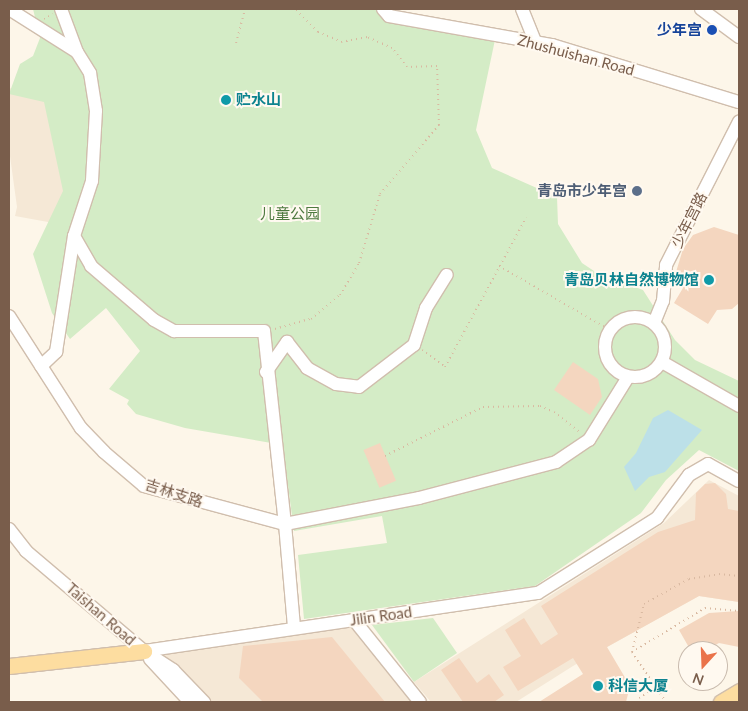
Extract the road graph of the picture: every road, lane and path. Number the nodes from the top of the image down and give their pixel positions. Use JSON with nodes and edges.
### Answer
{"nodes":[{"id":1,"x":9,"y":9,"type":"edge"},
{"id":2,"x":61,"y":9,"type":"edge"},
{"id":3,"x":245,"y":9,"type":"edge"},
{"id":4,"x":295,"y":9,"type":"edge"},
{"id":5,"x":383,"y":9,"type":"edge"},
{"id":6,"x":522,"y":9,"type":"edge"},
{"id":7,"x":702,"y":9,"type":"edge"},
{"id":8,"x":35,"y":24,"type":"junction"},
{"id":9,"x":739,"y":38,"type":"edge"},
{"id":10,"x":535,"y":42,"type":"junction"},
{"id":11,"x":236,"y":43,"type":"dead end"},
{"id":12,"x":77,"y":52,"type":"junction"},
{"id":13,"x":739,"y":102,"type":"edge"},
{"id":14,"x":739,"y":122,"type":"edge"},
{"id":15,"x":526,"y":218,"type":"dead end"},
{"id":16,"x":74,"y":236,"type":"junction"},
{"id":17,"x":499,"y":266,"type":"junction"},
{"id":18,"x":448,"y":275,"type":"dead end"},
{"id":19,"x":9,"y":316,"type":"edge"},
{"id":20,"x":654,"y":323,"type":"junction"},
{"id":21,"x":610,"y":330,"type":"junction"},
{"id":22,"x":264,"y":331,"type":"junction"},
{"id":23,"x":414,"y":345,"type":"junction"},
{"id":24,"x":662,"y":362,"type":"junction"},
{"id":25,"x":41,"y":366,"type":"junction"},
{"id":26,"x":266,"y":372,"type":"junction"},
{"id":27,"x":628,"y":376,"type":"junction"},
{"id":28,"x":739,"y":406,"type":"edge"},
{"id":29,"x":589,"y":440,"type":"junction"},
{"id":30,"x":385,"y":456,"type":"dead end"},
{"id":31,"x":739,"y":481,"type":"edge"},
{"id":32,"x":286,"y":524,"type":"junction"},
{"id":33,"x":9,"y":529,"type":"edge"},
{"id":34,"x":739,"y":576,"type":"edge"},
{"id":35,"x":739,"y":611,"type":"edge"},
{"id":36,"x":354,"y":620,"type":"junction"},
{"id":37,"x":294,"y":628,"type":"junction"},
{"id":38,"x":144,"y":651,"type":"junction"},
{"id":39,"x":632,"y":652,"type":"junction"},
{"id":40,"x":9,"y":666,"type":"edge"},
{"id":41,"x":656,"y":687,"type":"junction"},
{"id":42,"x":739,"y":691,"type":"edge"},
{"id":43,"x":190,"y":702,"type":"edge"},
{"id":44,"x":204,"y":702,"type":"edge"},
{"id":45,"x":420,"y":702,"type":"edge"},
{"id":46,"x":637,"y":702,"type":"edge"},
{"id":47,"x":666,"y":702,"type":"edge"},
{"id":48,"x":721,"y":702,"type":"edge"}],
"edges":[{"from":1,"to":8,"type":"street"},
{"from":2,"to":8,"type":"path"},
{"from":2,"to":12,"type":"street"},
{"from":3,"to":11,"type":"path"},
{"from":4,"to":22,"type":"path"},
{"from":5,"to":10,"type":"street","name":"Zhushuishan Road"},
{"from":6,"to":10,"type":"street"},
{"from":7,"to":9,"type":"street"},
{"from":8,"to":12,"type":"street"},
{"from":10,"to":13,"type":"street","name":"Zhushuishan Road"},
{"from":12,"to":16,"type":"street"},
{"from":14,"to":20,"type":"street","name":"少年宫路"},
{"from":15,"to":17,"type":"path"},
{"from":16,"to":22,"type":"street"},
{"from":16,"to":25,"type":"street"},
{"from":17,"to":21,"type":"path"},
{"from":17,"to":23,"type":"path"},
{"from":18,"to":23,"type":"street"},
{"from":19,"to":25,"type":"street","name":"吉林支路"},
{"from":20,"to":21,"type":"street"},
{"from":20,"to":24,"type":"street"},
{"from":21,"to":27,"type":"street"},
{"from":22,"to":26,"type":"street"},
{"from":23,"to":26,"type":"street"},
{"from":24,"to":27,"type":"street"},
{"from":24,"to":28,"type":"street"},
{"from":25,"to":32,"type":"street","name":"吉林支路"},
{"from":26,"to":32,"type":"street"},
{"from":27,"to":29,"type":"street"},
{"from":29,"to":30,"type":"path"},
{"from":29,"to":32,"type":"street"},
{"from":31,"to":36,"type":"street","name":"Jilin Road"},
{"from":32,"to":37,"type":"street"},
{"from":33,"to":38,"type":"street","name":"Taishan Road"},
{"from":34,"to":39,"type":"path"},
{"from":35,"to":39,"type":"path"},
{"from":36,"to":37,"type":"street","name":"Jilin Road"},
{"from":36,"to":45,"type":"street"},
{"from":37,"to":38,"type":"street","name":"Jilin Road"},
{"from":38,"to":40,"type":"main road","name":"Jilin Road"},
{"from":38,"to":43,"type":"street","name":"Taishan Road"},
{"from":38,"to":44,"type":"street"},
{"from":39,"to":41,"type":"path"},
{"from":41,"to":46,"type":"path"},
{"from":41,"to":47,"type":"path"},
{"from":42,"to":48,"type":"main road"}]}
